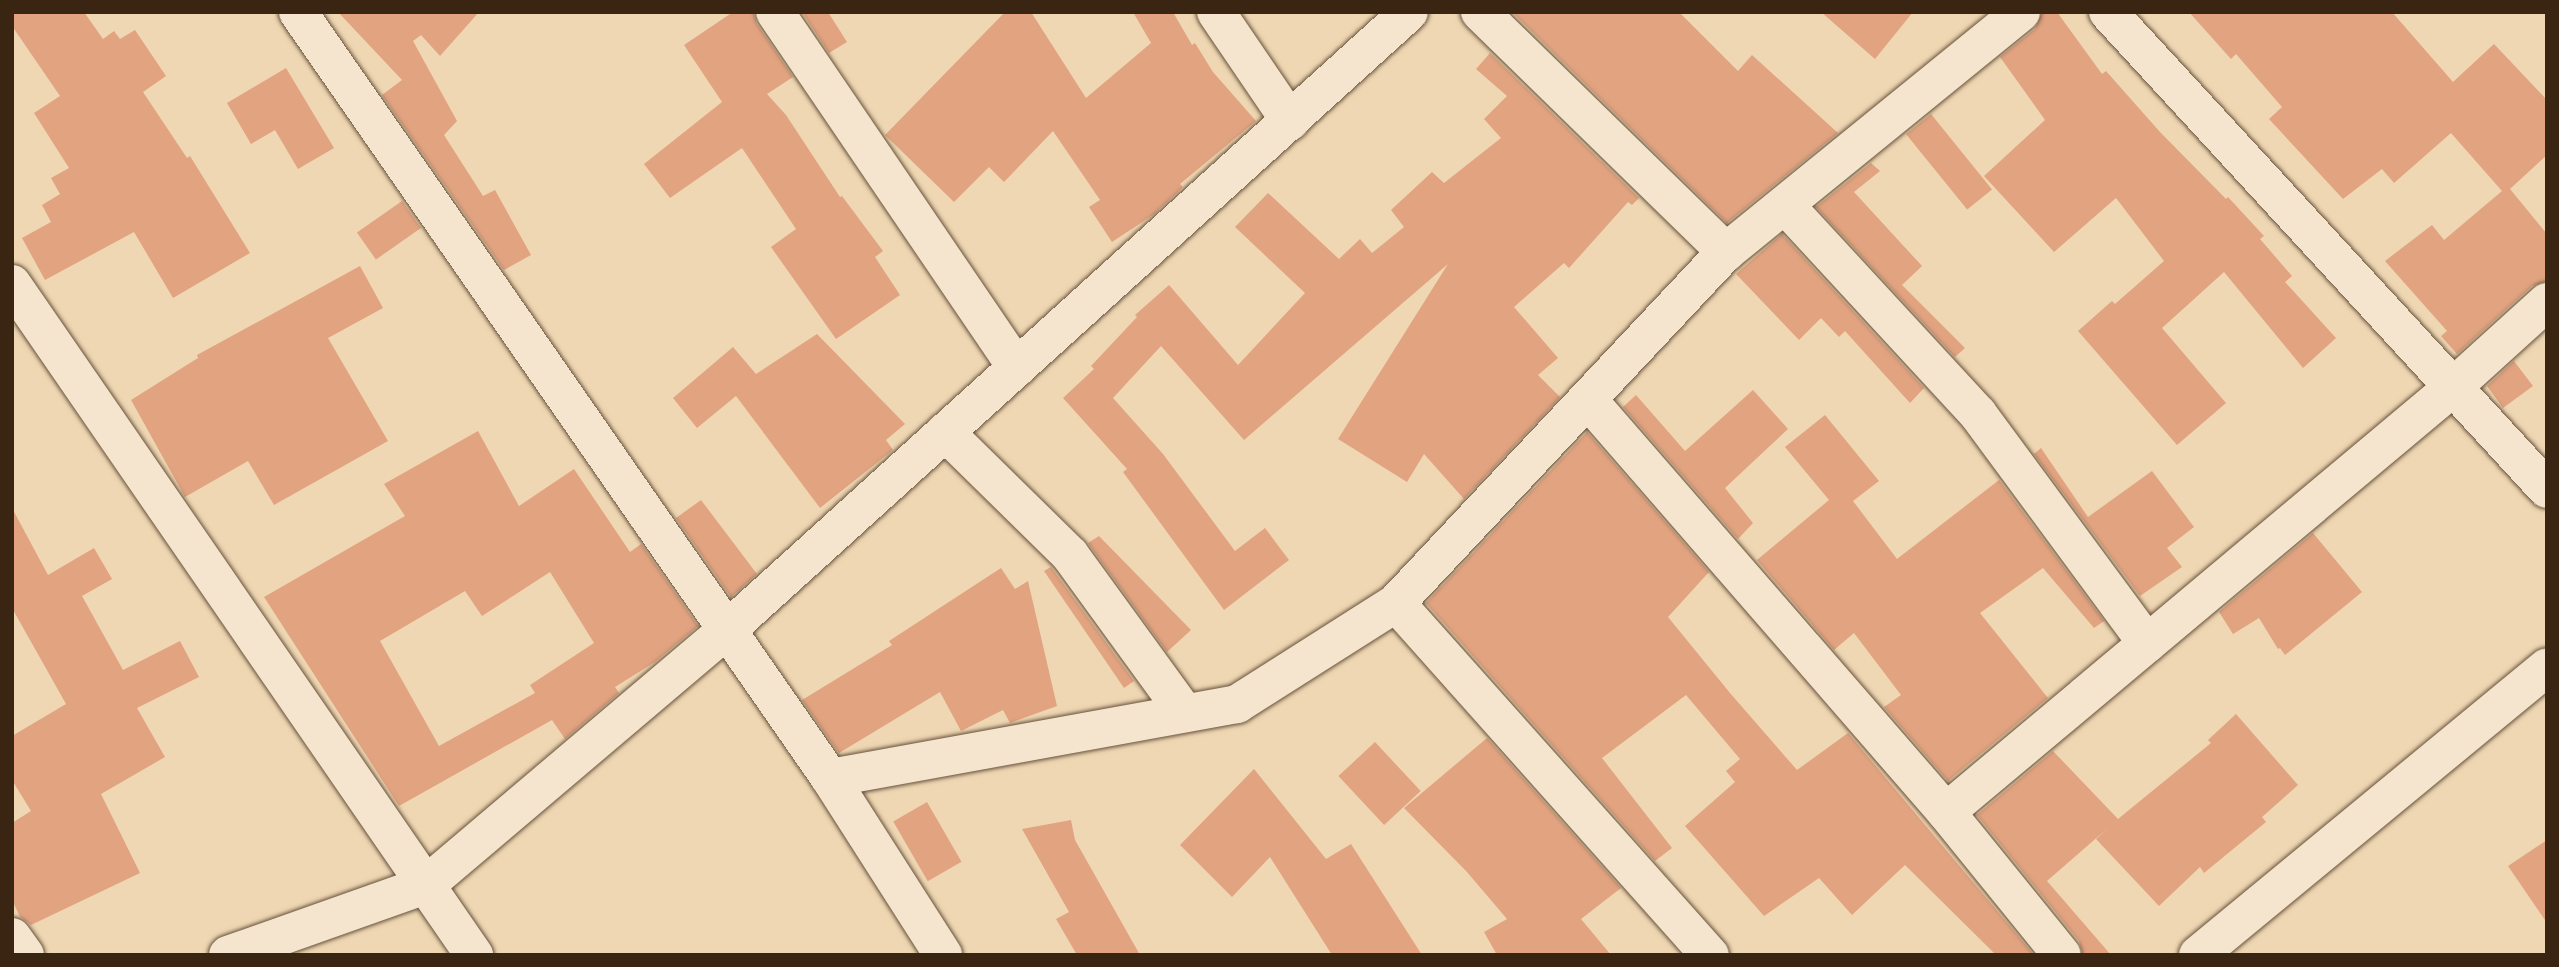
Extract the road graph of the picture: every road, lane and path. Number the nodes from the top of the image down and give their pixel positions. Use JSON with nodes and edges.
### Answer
{"nodes":[{"id":1,"x":298,"y":12,"type":"edge"},
{"id":2,"x":775,"y":12,"type":"edge"},
{"id":3,"x":1216,"y":12,"type":"edge"},
{"id":4,"x":1409,"y":12,"type":"edge"},
{"id":5,"x":1480,"y":12,"type":"edge"},
{"id":6,"x":2021,"y":12,"type":"edge"},
{"id":7,"x":2108,"y":12,"type":"edge"},
{"id":8,"x":1290,"y":121,"type":"junction"},
{"id":9,"x":1786,"y":206,"type":"junction"},
{"id":10,"x":1727,"y":252,"type":"junction"},
{"id":11,"x":12,"y":284,"type":"edge"},
{"id":12,"x":2547,"y":302,"type":"edge"},
{"id":13,"x":1017,"y":368,"type":"junction"},
{"id":14,"x":2452,"y":388,"type":"junction"},
{"id":15,"x":1589,"y":401,"type":"junction"},
{"id":16,"x":945,"y":432,"type":"junction"},
{"id":17,"x":2547,"y":489,"type":"edge"},
{"id":18,"x":1396,"y":603,"type":"junction"},
{"id":19,"x":727,"y":631,"type":"junction"},
{"id":20,"x":2147,"y":643,"type":"junction"},
{"id":21,"x":2547,"y":667,"type":"edge"},
{"id":22,"x":1185,"y":713,"type":"junction"},
{"id":23,"x":830,"y":778,"type":"junction"},
{"id":24,"x":1946,"y":812,"type":"junction"},
{"id":25,"x":426,"y":885,"type":"junction"},
{"id":26,"x":12,"y":937,"type":"edge"},
{"id":27,"x":25,"y":955,"type":"edge"},
{"id":28,"x":228,"y":955,"type":"edge"},
{"id":29,"x":474,"y":955,"type":"edge"},
{"id":30,"x":943,"y":955,"type":"edge"},
{"id":31,"x":1710,"y":955,"type":"edge"},
{"id":32,"x":2062,"y":955,"type":"edge"},
{"id":33,"x":2197,"y":955,"type":"edge"}],
"edges":[{"from":1,"to":19,"type":"street"},
{"from":2,"to":13,"type":"street"},
{"from":3,"to":8,"type":"street"},
{"from":4,"to":8,"type":"street"},
{"from":5,"to":10,"type":"street"},
{"from":6,"to":9,"type":"street"},
{"from":7,"to":14,"type":"street"},
{"from":8,"to":13,"type":"street"},
{"from":9,"to":10,"type":"street"},
{"from":9,"to":20,"type":"street"},
{"from":10,"to":15,"type":"street"},
{"from":11,"to":25,"type":"street"},
{"from":12,"to":14,"type":"street"},
{"from":13,"to":16,"type":"street"},
{"from":14,"to":17,"type":"street"},
{"from":14,"to":20,"type":"street"},
{"from":15,"to":18,"type":"street"},
{"from":15,"to":24,"type":"street"},
{"from":16,"to":19,"type":"street"},
{"from":16,"to":22,"type":"street"},
{"from":18,"to":22,"type":"street"},
{"from":18,"to":31,"type":"street"},
{"from":19,"to":23,"type":"street"},
{"from":19,"to":25,"type":"street"},
{"from":20,"to":24,"type":"street"},
{"from":21,"to":33,"type":"street"},
{"from":22,"to":23,"type":"street"},
{"from":23,"to":30,"type":"street"},
{"from":24,"to":32,"type":"street"},
{"from":25,"to":28,"type":"street"},
{"from":25,"to":29,"type":"street"},
{"from":26,"to":27,"type":"street"}]}
